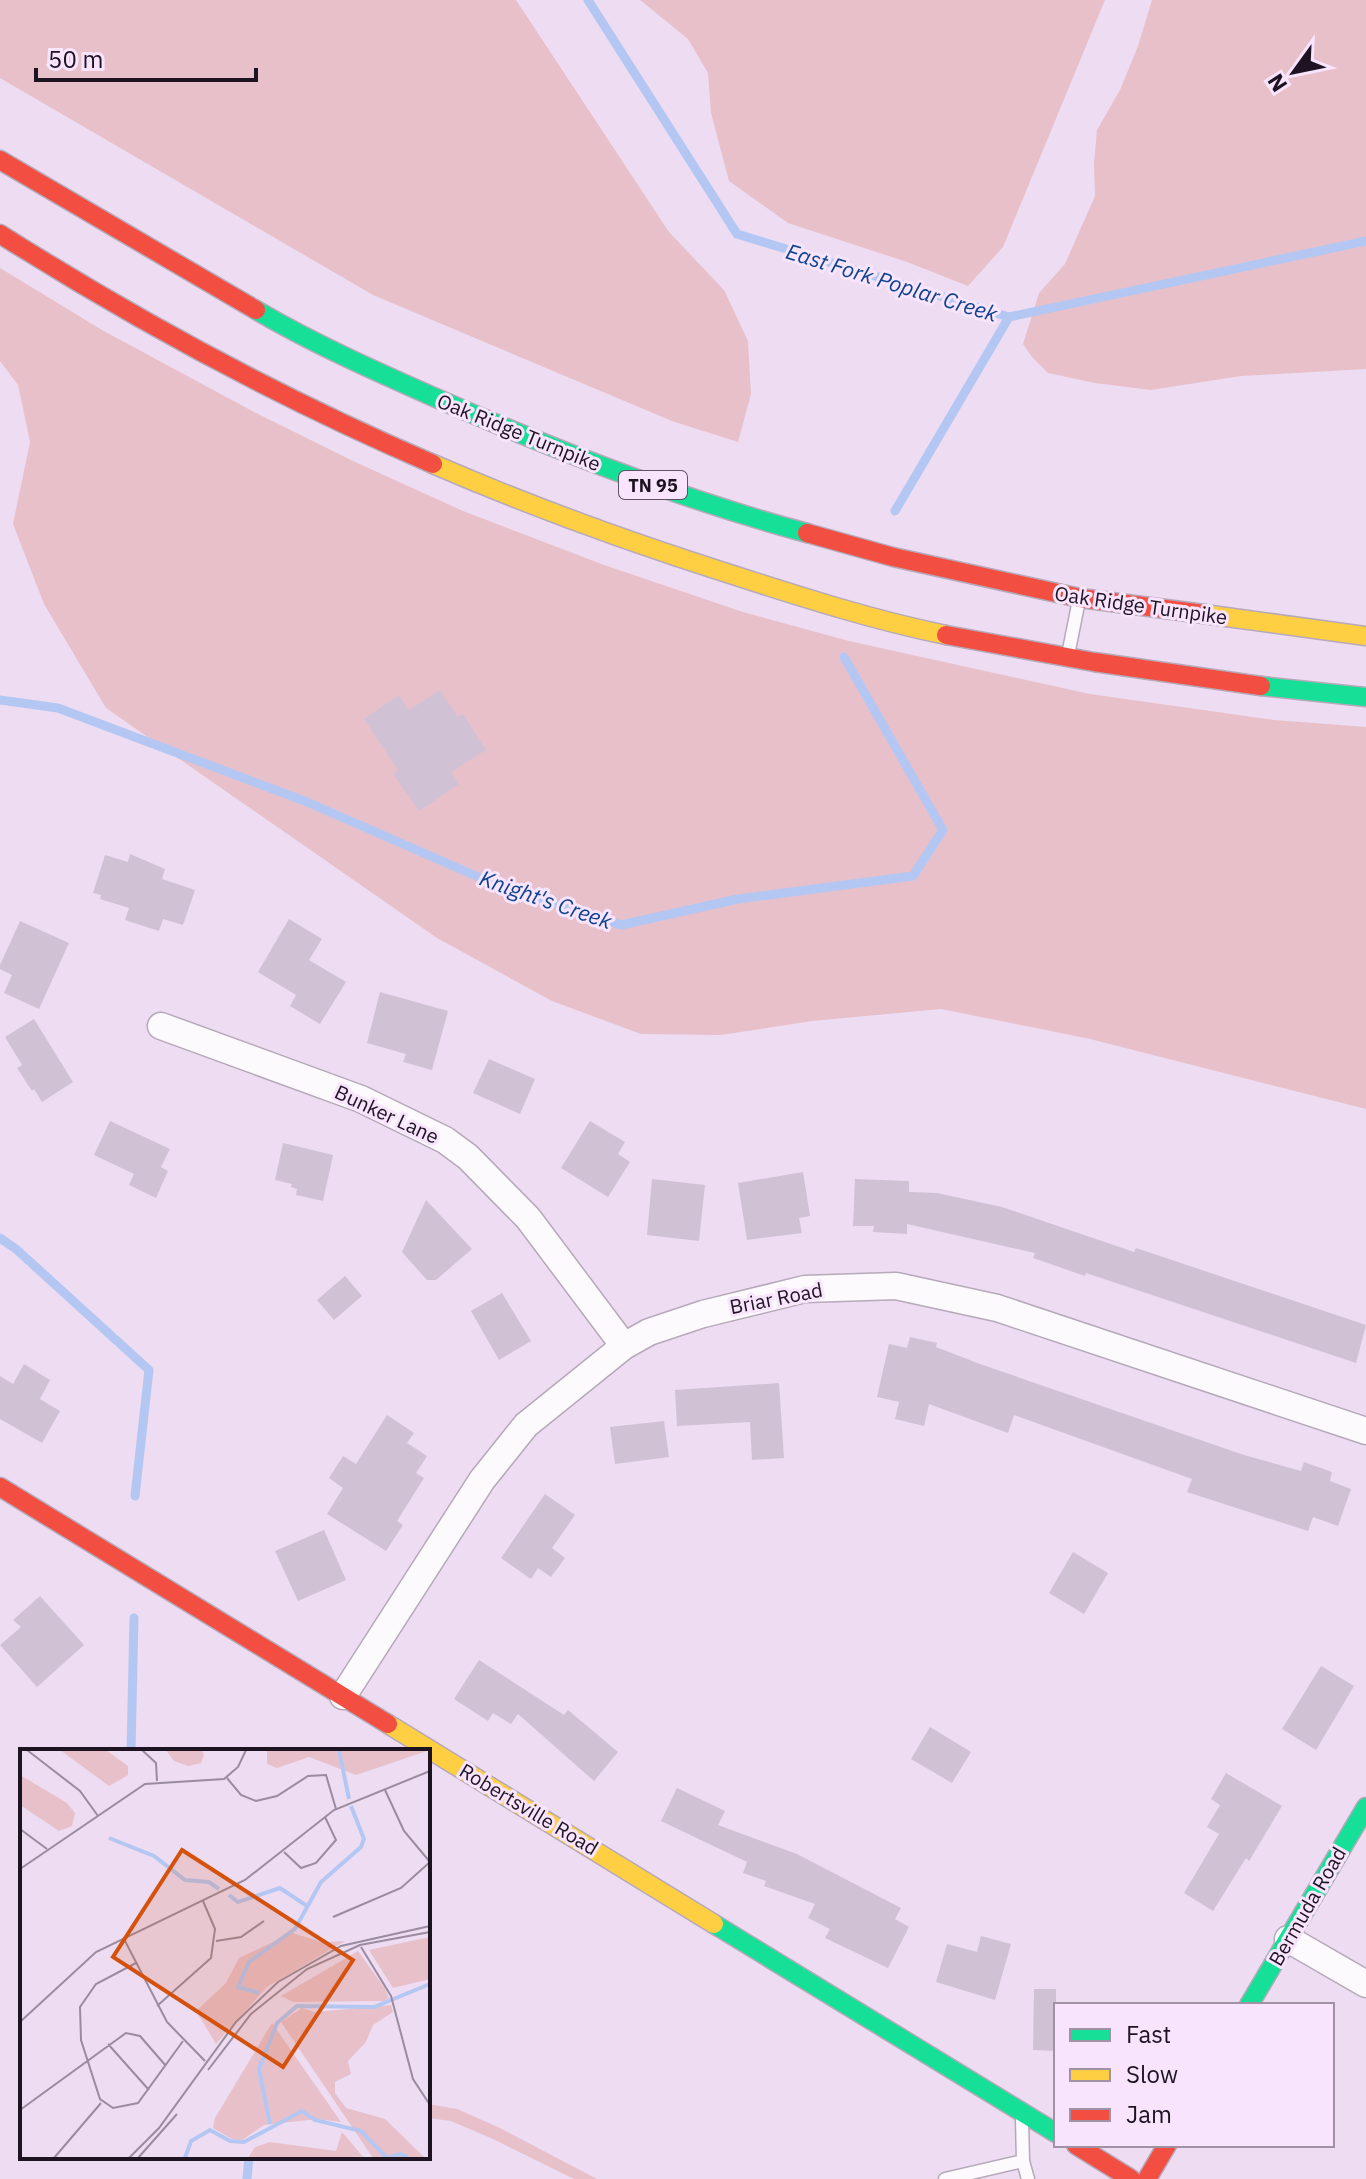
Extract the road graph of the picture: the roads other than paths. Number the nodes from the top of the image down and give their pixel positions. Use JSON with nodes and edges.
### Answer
{"nodes":[{"id":1,"x":0,"y":160,"type":"edge"},
{"id":2,"x":0,"y":234,"type":"edge"},
{"id":3,"x":1080,"y":598,"type":"junction"},
{"id":4,"x":1366,"y":636,"type":"edge"},
{"id":5,"x":1067,"y":659,"type":"junction"},
{"id":6,"x":1366,"y":697,"type":"edge"},
{"id":7,"x":161,"y":1026,"type":"dead end"},
{"id":8,"x":624,"y":1346,"type":"junction"},
{"id":9,"x":1366,"y":1431,"type":"edge"},
{"id":10,"x":0,"y":1487,"type":"edge"},
{"id":11,"x":343,"y":1696,"type":"junction"},
{"id":12,"x":429,"y":1749,"type":"edge"},
{"id":13,"x":430,"y":1749,"type":"edge"},
{"id":14,"x":1366,"y":1807,"type":"edge"},
{"id":15,"x":1288,"y":1939,"type":"junction"},
{"id":16,"x":1366,"y":1984,"type":"edge"},
{"id":17,"x":1250,"y":2003,"type":"edge"},
{"id":18,"x":1021,"y":2112,"type":"junction"},
{"id":19,"x":1054,"y":2132,"type":"edge"},
{"id":20,"x":1079,"y":2147,"type":"edge"},
{"id":21,"x":1166,"y":2147,"type":"edge"},
{"id":22,"x":1023,"y":2161,"type":"junction"},
{"id":23,"x":945,"y":2179,"type":"edge"},
{"id":24,"x":1028,"y":2179,"type":"edge"},
{"id":25,"x":1131,"y":2179,"type":"edge"},
{"id":26,"x":1147,"y":2179,"type":"edge"}],
"edges":[{"from":1,"to":3,"type":"main road","name":"Oak Ridge Turnpike","number":"TN 95"},
{"from":2,"to":5,"type":"main road"},
{"from":3,"to":4,"type":"main road","name":"Oak Ridge Turnpike","number":"TN 95"},
{"from":3,"to":5,"type":"lane"},
{"from":5,"to":6,"type":"main road"},
{"from":7,"to":8,"type":"street","name":"Bunker Lane"},
{"from":8,"to":9,"type":"street","name":"Briar Road"},
{"from":8,"to":11,"type":"street","name":"Briar Road"},
{"from":10,"to":11,"type":"main road","name":"Robertsville Road"},
{"from":11,"to":12,"type":"main road","name":"Robertsville Road"},
{"from":13,"to":18,"type":"main road","name":"Robertsville Road"},
{"from":14,"to":15,"type":"main road","name":"Bermuda Road"},
{"from":15,"to":16,"type":"street"},
{"from":15,"to":17,"type":"main road","name":"Bermuda Road"},
{"from":18,"to":19,"type":"main road","name":"Robertsville Road"},
{"from":18,"to":22,"type":"lane"},
{"from":20,"to":25,"type":"main road"},
{"from":21,"to":26,"type":"main road"},
{"from":22,"to":23,"type":"lane"},
{"from":22,"to":24,"type":"lane"}]}
